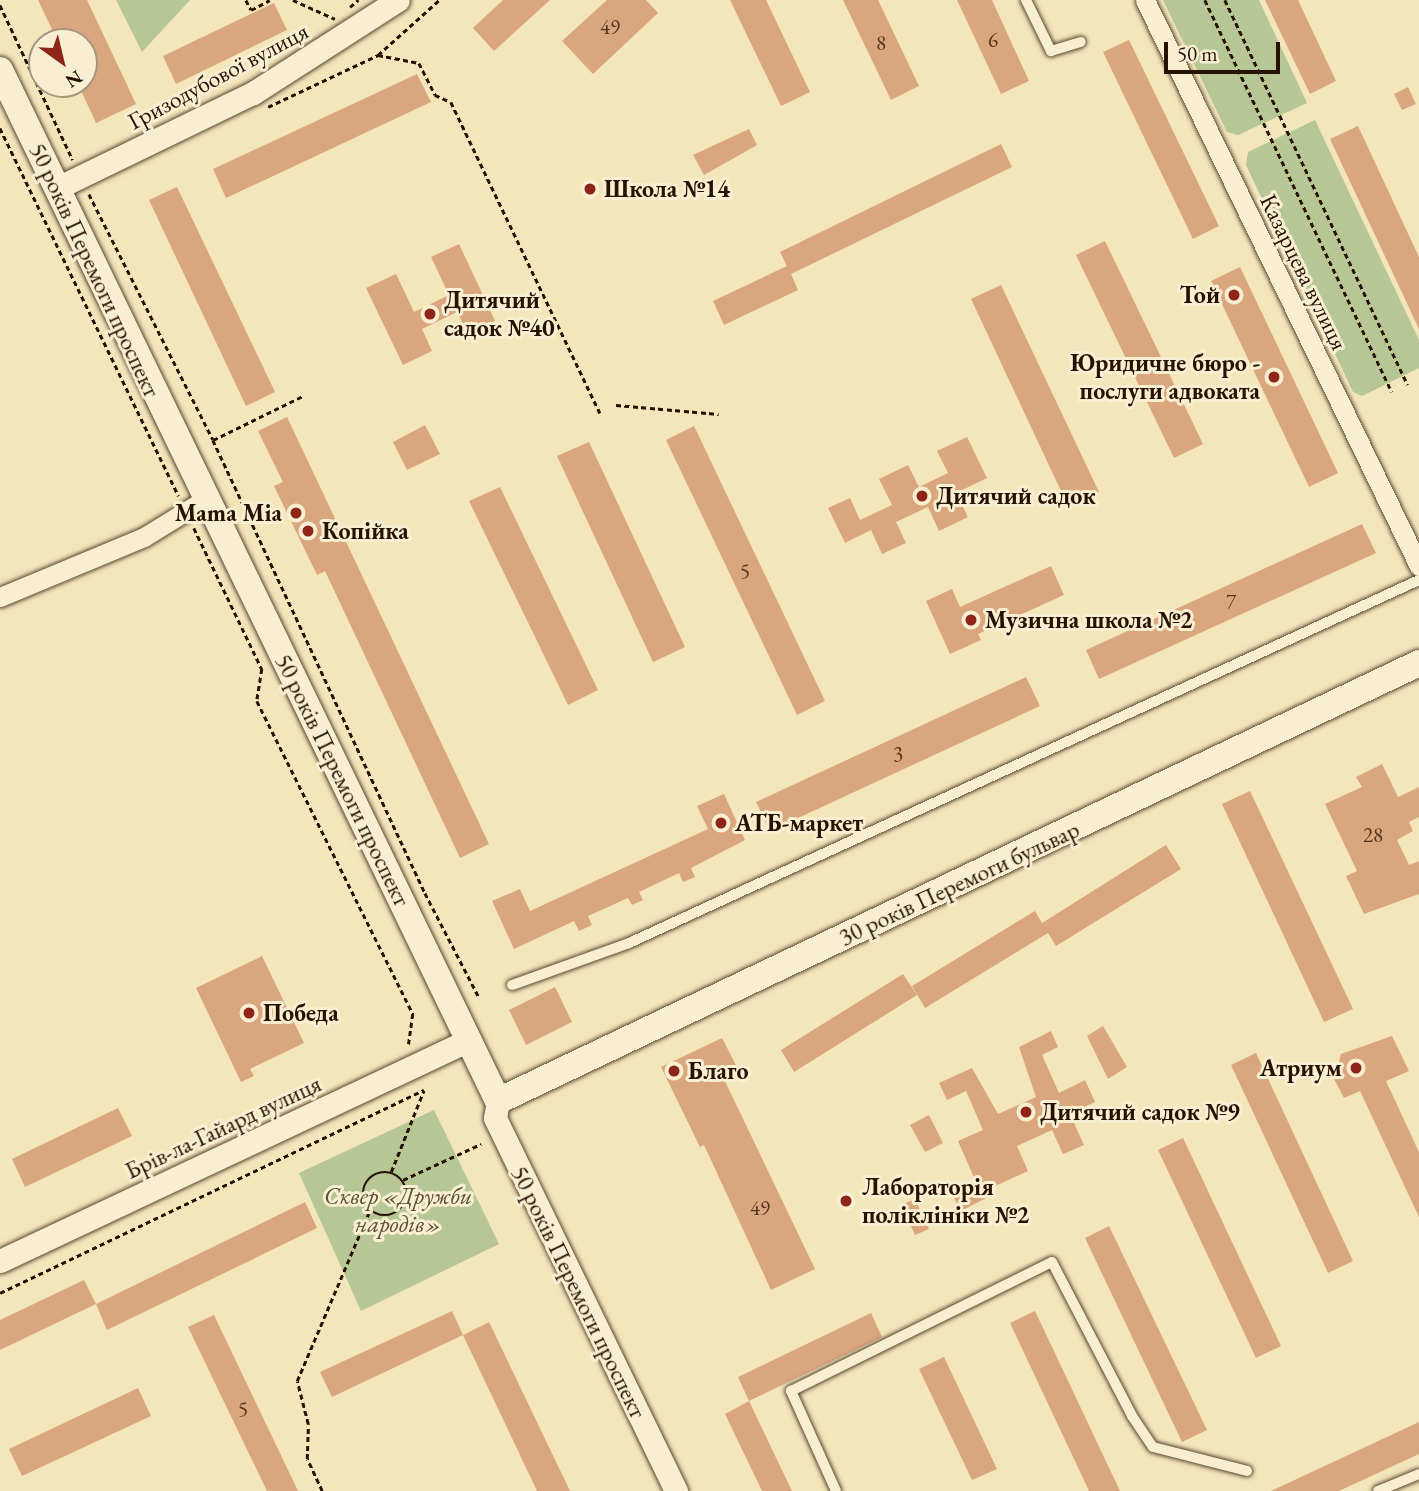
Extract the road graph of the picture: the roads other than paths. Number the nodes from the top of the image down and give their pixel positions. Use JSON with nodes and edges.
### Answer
{"nodes":[{"id":1,"x":398,"y":0,"type":"edge"},
{"id":2,"x":1026,"y":0,"type":"edge"},
{"id":3,"x":1145,"y":0,"type":"edge"},
{"id":4,"x":1081,"y":41,"type":"dead end"},
{"id":5,"x":0,"y":71,"type":"edge"},
{"id":6,"x":57,"y":188,"type":"junction"},
{"id":7,"x":195,"y":505,"type":"junction"},
{"id":8,"x":1419,"y":566,"type":"edge"},
{"id":9,"x":1419,"y":580,"type":"edge"},
{"id":10,"x":0,"y":597,"type":"edge"},
{"id":11,"x":1419,"y":663,"type":"edge"},
{"id":12,"x":512,"y":985,"type":"dead end"},
{"id":13,"x":468,"y":1040,"type":"junction"},
{"id":14,"x":498,"y":1101,"type":"junction"},
{"id":15,"x":0,"y":1261,"type":"edge"},
{"id":16,"x":1247,"y":1471,"type":"dead end"},
{"id":17,"x":1419,"y":1474,"type":"edge"},
{"id":18,"x":676,"y":1491,"type":"edge"},
{"id":19,"x":836,"y":1491,"type":"edge"},
{"id":20,"x":1378,"y":1491,"type":"edge"}],
"edges":[{"from":1,"to":6,"type":"street","name":"Гризодубової вулиця"},
{"from":2,"to":4,"type":"lane"},
{"from":3,"to":8,"type":"street","name":"Казарцева вулиця"},
{"from":5,"to":6,"type":"main road","name":"50 років Перемоги проспект"},
{"from":6,"to":7,"type":"main road","name":"50 років Перемоги проспект"},
{"from":7,"to":10,"type":"street"},
{"from":7,"to":13,"type":"main road","name":"50 років Перемоги проспект"},
{"from":9,"to":12,"type":"lane"},
{"from":11,"to":14,"type":"main road","name":"30 років Перемоги бульвар"},
{"from":13,"to":14,"type":"main road","name":"50 років Перемоги проспект"},
{"from":13,"to":15,"type":"street","name":"Брів-ла-Гайард вулиця"},
{"from":14,"to":18,"type":"street","name":"50 років Перемоги проспект"},
{"from":16,"to":19,"type":"lane"},
{"from":17,"to":20,"type":"lane"}]}
